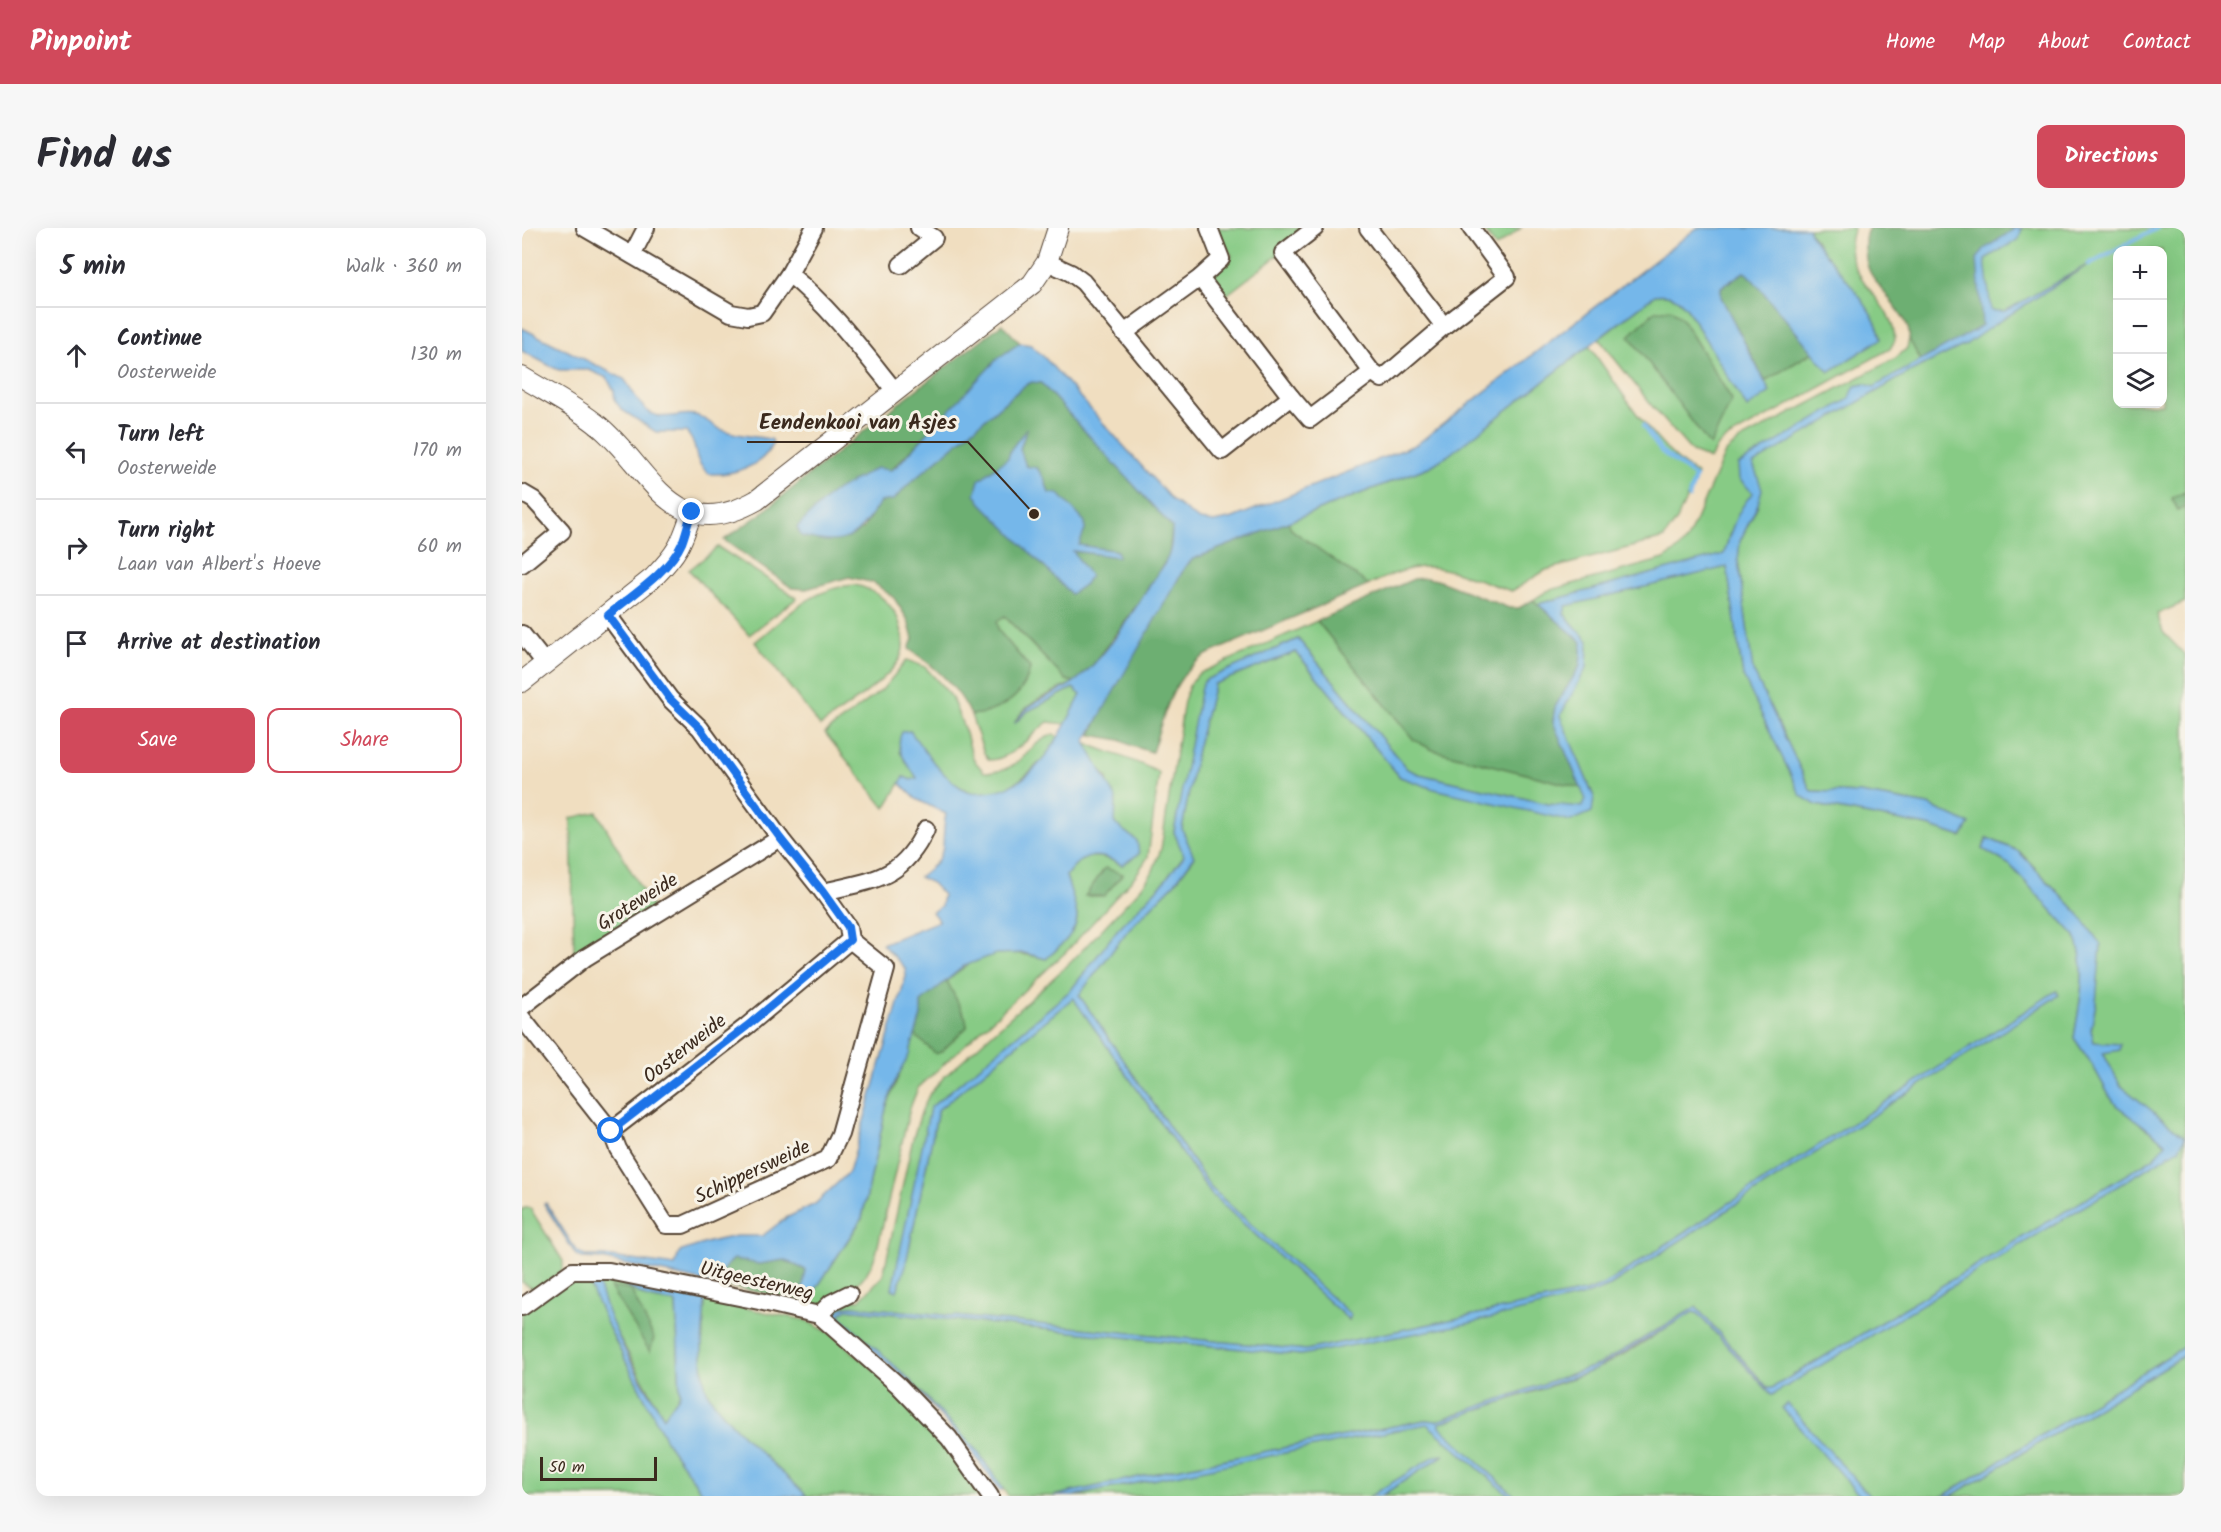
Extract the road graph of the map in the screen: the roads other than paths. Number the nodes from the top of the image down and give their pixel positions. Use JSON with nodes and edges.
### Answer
{"nodes":[{"id":1,"x":585,"y":228,"type":"edge"},
{"id":2,"x":646,"y":228,"type":"edge"},
{"id":3,"x":814,"y":228,"type":"edge"},
{"id":4,"x":920,"y":228,"type":"edge"},
{"id":5,"x":1058,"y":228,"type":"edge"},
{"id":6,"x":1209,"y":228,"type":"edge"},
{"id":7,"x":1315,"y":228,"type":"edge"},
{"id":8,"x":1368,"y":228,"type":"edge"},
{"id":9,"x":1471,"y":228,"type":"edge"},
{"id":10,"x":632,"y":255,"type":"junction"},
{"id":11,"x":1047,"y":262,"type":"junction"},
{"id":12,"x":901,"y":265,"type":"dead end"},
{"id":13,"x":789,"y":274,"type":"junction"},
{"id":14,"x":1200,"y":278,"type":"junction"},
{"id":15,"x":1444,"y":326,"type":"junction"},
{"id":16,"x":1124,"y":333,"type":"junction"},
{"id":17,"x":1372,"y":372,"type":"junction"},
{"id":18,"x":522,"y":377,"type":"edge"},
{"id":19,"x":895,"y":391,"type":"junction"},
{"id":20,"x":1291,"y":397,"type":"junction"},
{"id":21,"x":522,"y":493,"type":"edge"},
{"id":22,"x":692,"y":512,"type":"junction"},
{"id":23,"x":522,"y":564,"type":"edge"},
{"id":24,"x":608,"y":615,"type":"junction"},
{"id":25,"x":522,"y":634,"type":"edge"},
{"id":26,"x":545,"y":663,"type":"junction"},
{"id":27,"x":522,"y":682,"type":"edge"},
{"id":28,"x":926,"y":829,"type":"dead end"},
{"id":29,"x":780,"y":838,"type":"junction"},
{"id":30,"x":823,"y":892,"type":"junction"},
{"id":31,"x":850,"y":940,"type":"junction"},
{"id":32,"x":522,"y":1007,"type":"edge"},
{"id":33,"x":522,"y":1018,"type":"edge"},
{"id":34,"x":611,"y":1131,"type":"junction"},
{"id":35,"x":849,"y":1294,"type":"dead end"},
{"id":36,"x":522,"y":1307,"type":"edge"},
{"id":37,"x":819,"y":1315,"type":"junction"},
{"id":38,"x":990,"y":1496,"type":"edge"}],
"edges":[{"from":1,"to":10,"type":"street"},
{"from":2,"to":10,"type":"street"},
{"from":3,"to":13,"type":"street"},
{"from":4,"to":12,"type":"street"},
{"from":5,"to":11,"type":"street"},
{"from":6,"to":14,"type":"street"},
{"from":7,"to":17,"type":"street"},
{"from":8,"to":15,"type":"street"},
{"from":9,"to":15,"type":"street"},
{"from":10,"to":13,"type":"street"},
{"from":11,"to":16,"type":"street"},
{"from":11,"to":19,"type":"street"},
{"from":13,"to":19,"type":"street"},
{"from":14,"to":16,"type":"street"},
{"from":14,"to":20,"type":"street"},
{"from":15,"to":17,"type":"street"},
{"from":16,"to":20,"type":"street"},
{"from":17,"to":20,"type":"street"},
{"from":18,"to":22,"type":"street"},
{"from":19,"to":22,"type":"street"},
{"from":21,"to":23,"type":"street"},
{"from":22,"to":24,"type":"street"},
{"from":24,"to":26,"type":"street"},
{"from":24,"to":29,"type":"street"},
{"from":25,"to":26,"type":"street"},
{"from":26,"to":27,"type":"street"},
{"from":28,"to":30,"type":"street"},
{"from":29,"to":30,"type":"street"},
{"from":29,"to":32,"type":"street","name":"Groteweide"},
{"from":30,"to":31,"type":"street"},
{"from":31,"to":34,"type":"street","name":"Oosterweide"},
{"from":31,"to":34,"type":"street","name":"Schippersweide"},
{"from":33,"to":34,"type":"street"},
{"from":35,"to":37,"type":"street"},
{"from":36,"to":37,"type":"street","name":"Uitgeesterweg"},
{"from":37,"to":38,"type":"street","name":"Uitgeesterweg"}]}
